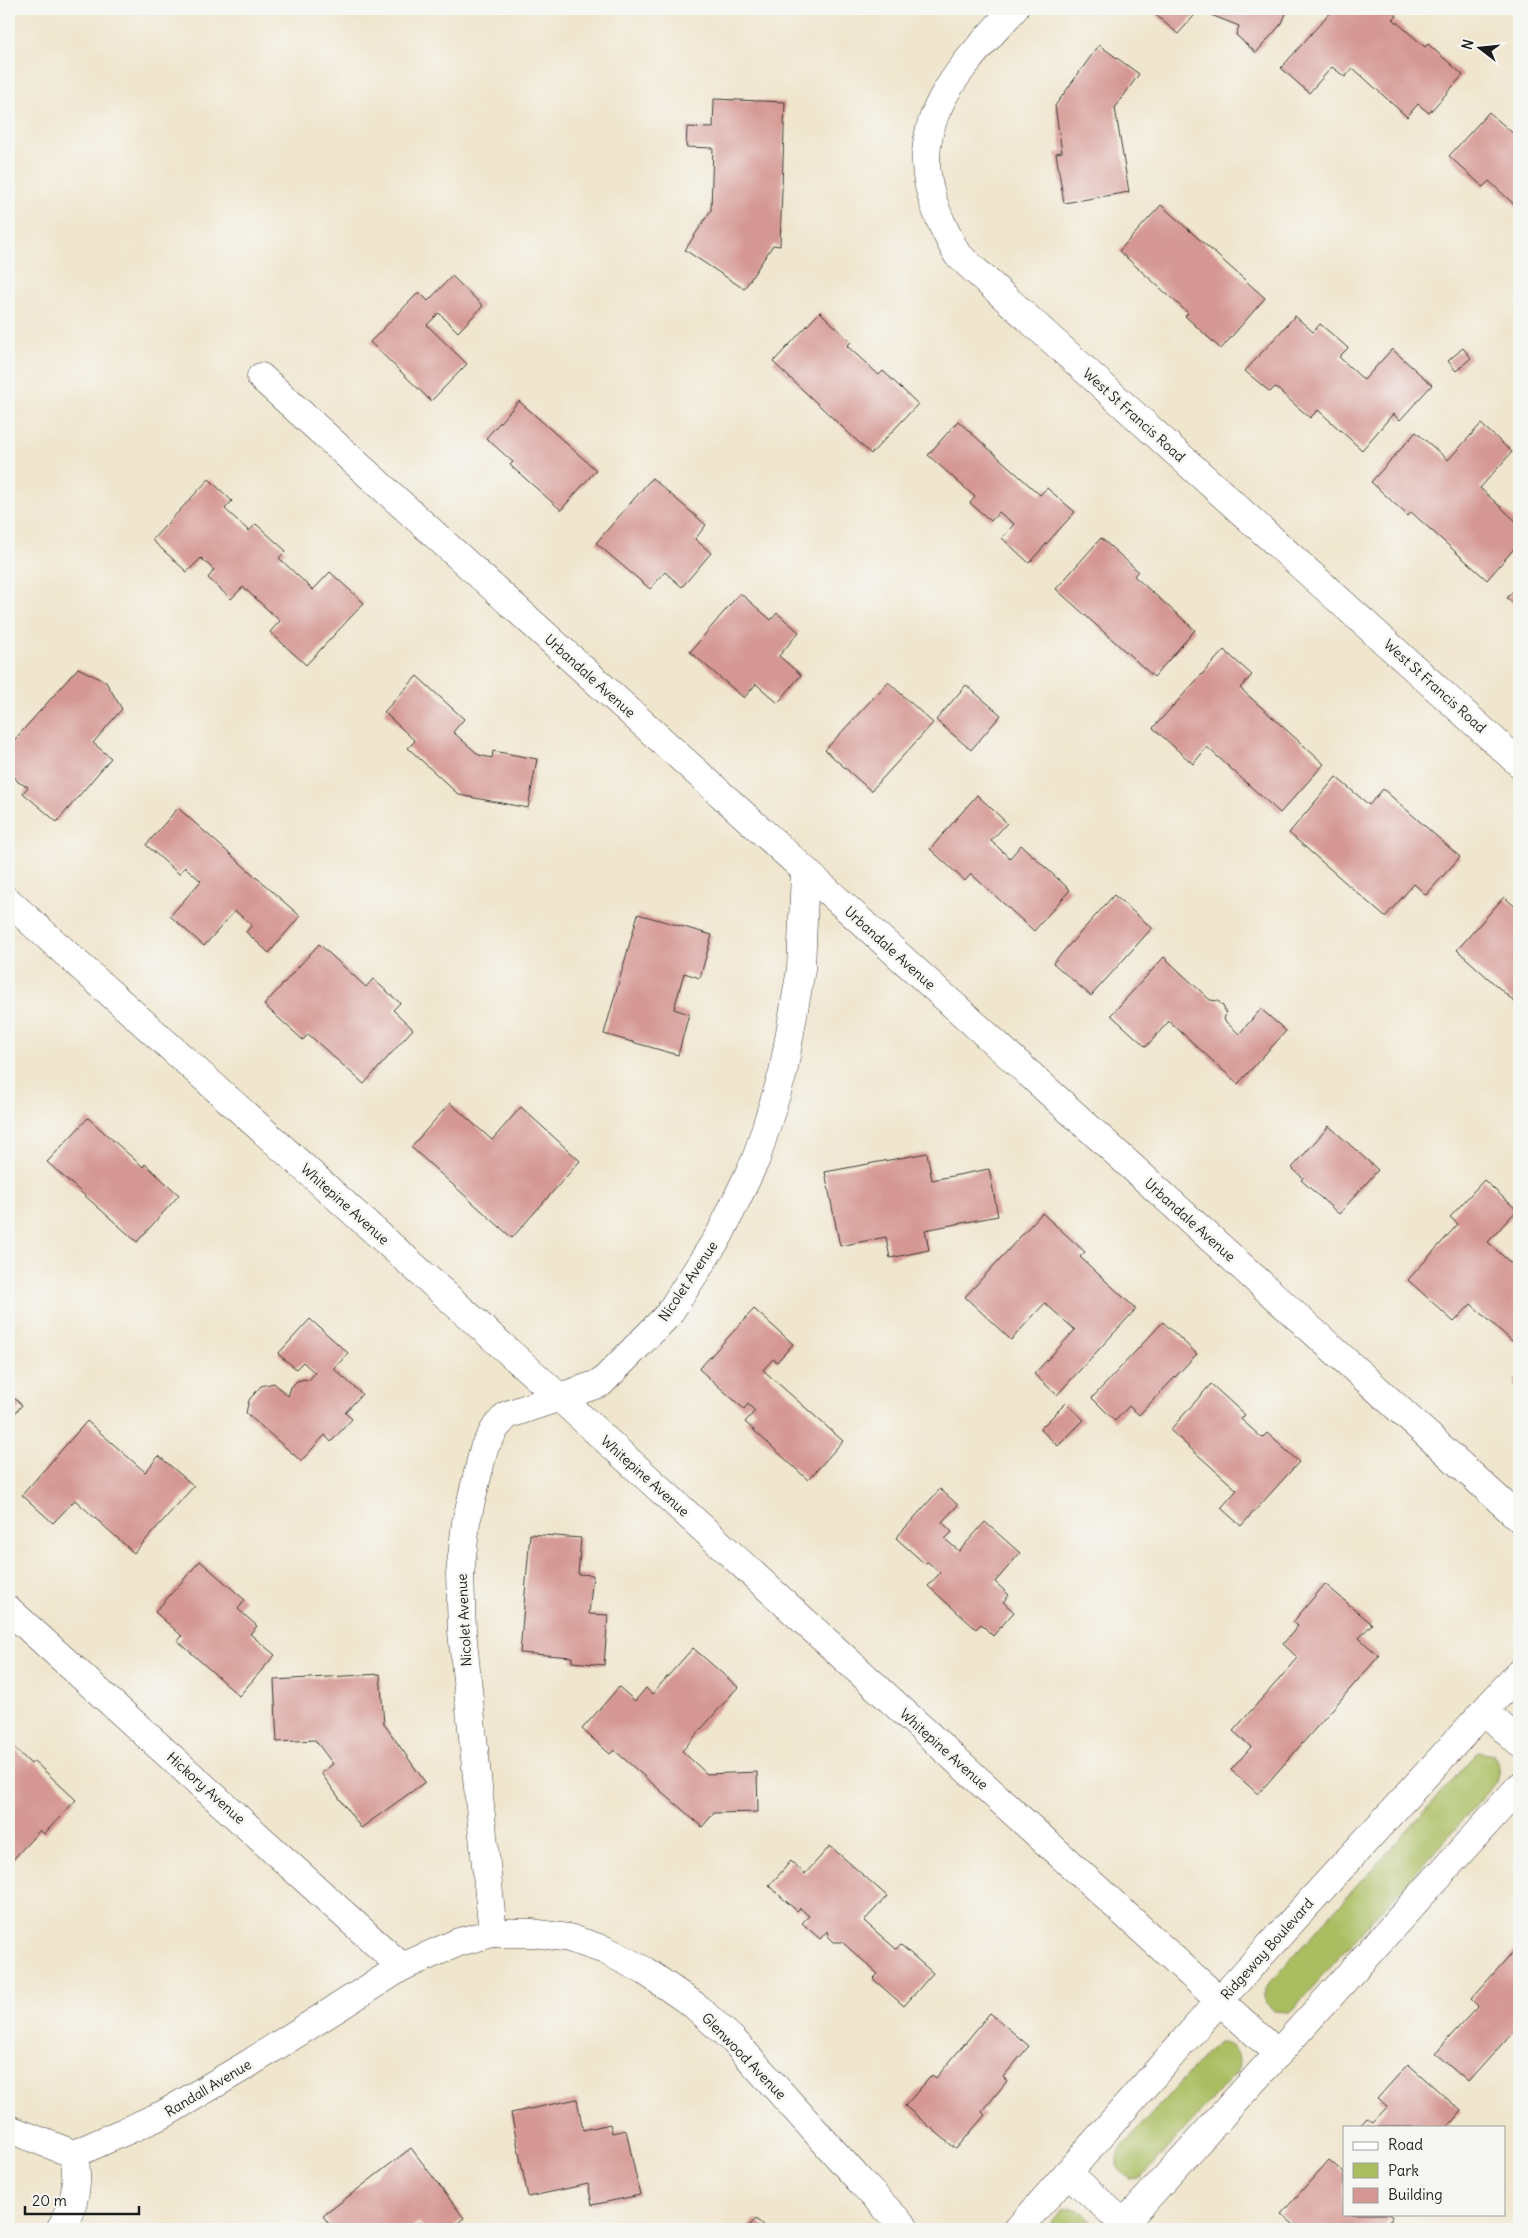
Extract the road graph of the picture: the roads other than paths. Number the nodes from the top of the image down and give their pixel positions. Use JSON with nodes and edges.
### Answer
{"nodes":[{"id":1,"x":1014,"y":9,"type":"edge"},
{"id":2,"x":261,"y":378,"type":"dead end"},
{"id":3,"x":1519,"y":763,"type":"edge"},
{"id":4,"x":805,"y":871,"type":"junction"},
{"id":5,"x":9,"y":902,"type":"edge"},
{"id":6,"x":559,"y":1397,"type":"junction"},
{"id":7,"x":1519,"y":1518,"type":"edge"},
{"id":8,"x":9,"y":1610,"type":"edge"},
{"id":9,"x":1519,"y":1673,"type":"edge"},
{"id":10,"x":1485,"y":1711,"type":"junction"},
{"id":11,"x":1519,"y":1743,"type":"edge"},
{"id":12,"x":1519,"y":1787,"type":"edge"},
{"id":13,"x":493,"y":1933,"type":"junction"},
{"id":14,"x":402,"y":1967,"type":"junction"},
{"id":15,"x":1220,"y":2000,"type":"junction"},
{"id":16,"x":1278,"y":2054,"type":"junction"},
{"id":17,"x":9,"y":2129,"type":"edge"},
{"id":18,"x":74,"y":2154,"type":"junction"},
{"id":19,"x":1068,"y":2173,"type":"junction"},
{"id":20,"x":1124,"y":2227,"type":"edge"},
{"id":21,"x":60,"y":2229,"type":"edge"},
{"id":22,"x":906,"y":2229,"type":"edge"},
{"id":23,"x":1018,"y":2229,"type":"edge"}],
"edges":[{"from":1,"to":3,"type":"street","name":"West St Francis Road"},
{"from":2,"to":4,"type":"street","name":"Urbandale Avenue"},
{"from":4,"to":6,"type":"street","name":"Nicolet Avenue"},
{"from":4,"to":7,"type":"street","name":"Urbandale Avenue"},
{"from":5,"to":6,"type":"street","name":"Whitepine Avenue"},
{"from":6,"to":13,"type":"street","name":"Nicolet Avenue"},
{"from":6,"to":15,"type":"street","name":"Whitepine Avenue"},
{"from":8,"to":14,"type":"street","name":"Hickory Avenue"},
{"from":9,"to":10,"type":"street","name":"Ridgeway Boulevard"},
{"from":10,"to":11,"type":"street"},
{"from":10,"to":15,"type":"street","name":"Ridgeway Boulevard"},
{"from":12,"to":16,"type":"street"},
{"from":13,"to":14,"type":"street","name":"Glenwood Avenue"},
{"from":13,"to":22,"type":"street","name":"Glenwood Avenue"},
{"from":14,"to":18,"type":"street","name":"Randall Avenue"},
{"from":15,"to":16,"type":"street","name":"Whitepine Avenue"},
{"from":15,"to":19,"type":"street","name":"Ridgeway Boulevard"},
{"from":16,"to":20,"type":"street"},
{"from":17,"to":18,"type":"street"},
{"from":18,"to":21,"type":"street"},
{"from":19,"to":20,"type":"street"},
{"from":19,"to":23,"type":"street","name":"Ridgeway Boulevard"}]}
